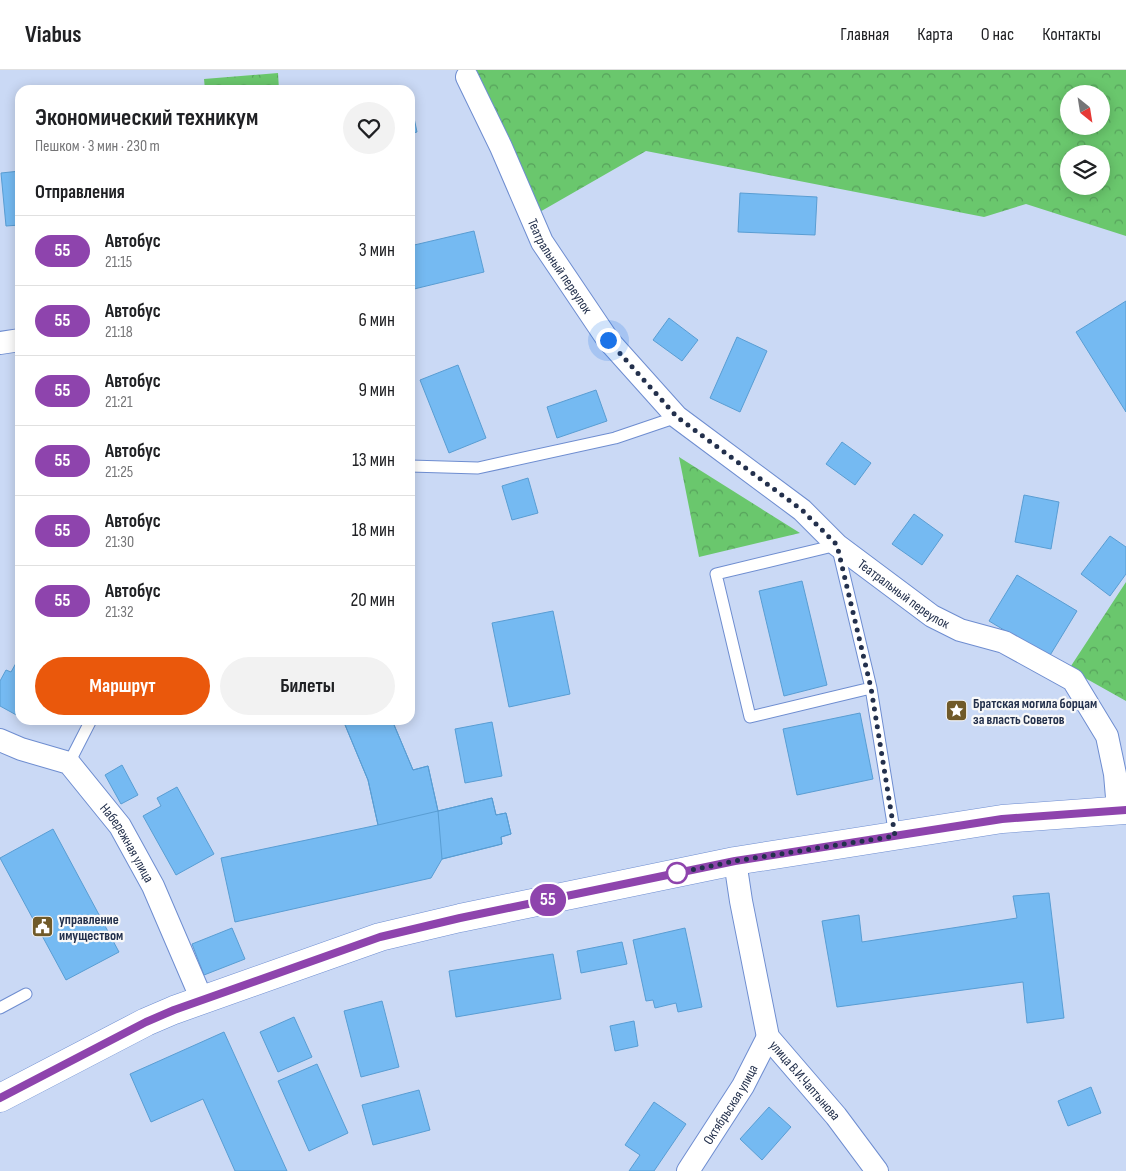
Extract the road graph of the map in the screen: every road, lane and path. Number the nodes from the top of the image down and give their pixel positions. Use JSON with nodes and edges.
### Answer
{"nodes":[{"id":1,"x":466,"y":77,"type":"dead end"},
{"id":2,"x":15,"y":341,"type":"edge"},
{"id":3,"x":0,"y":343,"type":"edge"},
{"id":4,"x":677,"y":417,"type":"junction"},
{"id":5,"x":415,"y":466,"type":"edge"},
{"id":6,"x":837,"y":545,"type":"junction"},
{"id":7,"x":871,"y":688,"type":"junction"},
{"id":8,"x":88,"y":725,"type":"edge"},
{"id":9,"x":0,"y":740,"type":"edge"},
{"id":10,"x":69,"y":763,"type":"junction"},
{"id":11,"x":1122,"y":810,"type":"edge"},
{"id":12,"x":895,"y":836,"type":"junction"},
{"id":13,"x":735,"y":861,"type":"junction"},
{"id":14,"x":26,"y":994,"type":"dead end"},
{"id":15,"x":202,"y":1000,"type":"junction"},
{"id":16,"x":0,"y":1008,"type":"edge"},
{"id":17,"x":768,"y":1037,"type":"junction"},
{"id":18,"x":0,"y":1098,"type":"edge"},
{"id":19,"x":688,"y":1171,"type":"edge"},
{"id":20,"x":877,"y":1171,"type":"edge"}],
"edges":[{"from":1,"to":4,"type":"street","name":"Театральный переулок"},
{"from":2,"to":3,"type":"street"},
{"from":4,"to":5,"type":"lane"},
{"from":4,"to":6,"type":"street","name":"Театральный переулок"},
{"from":6,"to":7,"type":"lane"},
{"from":6,"to":7,"type":"lane"},
{"from":6,"to":11,"type":"street","name":"Театральный переулок"},
{"from":7,"to":12,"type":"lane"},
{"from":8,"to":10,"type":"lane"},
{"from":9,"to":10,"type":"street"},
{"from":10,"to":15,"type":"street","name":"Набережная улица"},
{"from":11,"to":12,"type":"main road"},
{"from":12,"to":13,"type":"main road"},
{"from":13,"to":15,"type":"main road"},
{"from":13,"to":17,"type":"street","name":"улица В.И.Чаптынова"},
{"from":14,"to":16,"type":"lane"},
{"from":15,"to":18,"type":"main road"},
{"from":17,"to":19,"type":"street","name":"Октябрьская улица"},
{"from":17,"to":20,"type":"street","name":"улица В.И.Чаптынова"}]}
